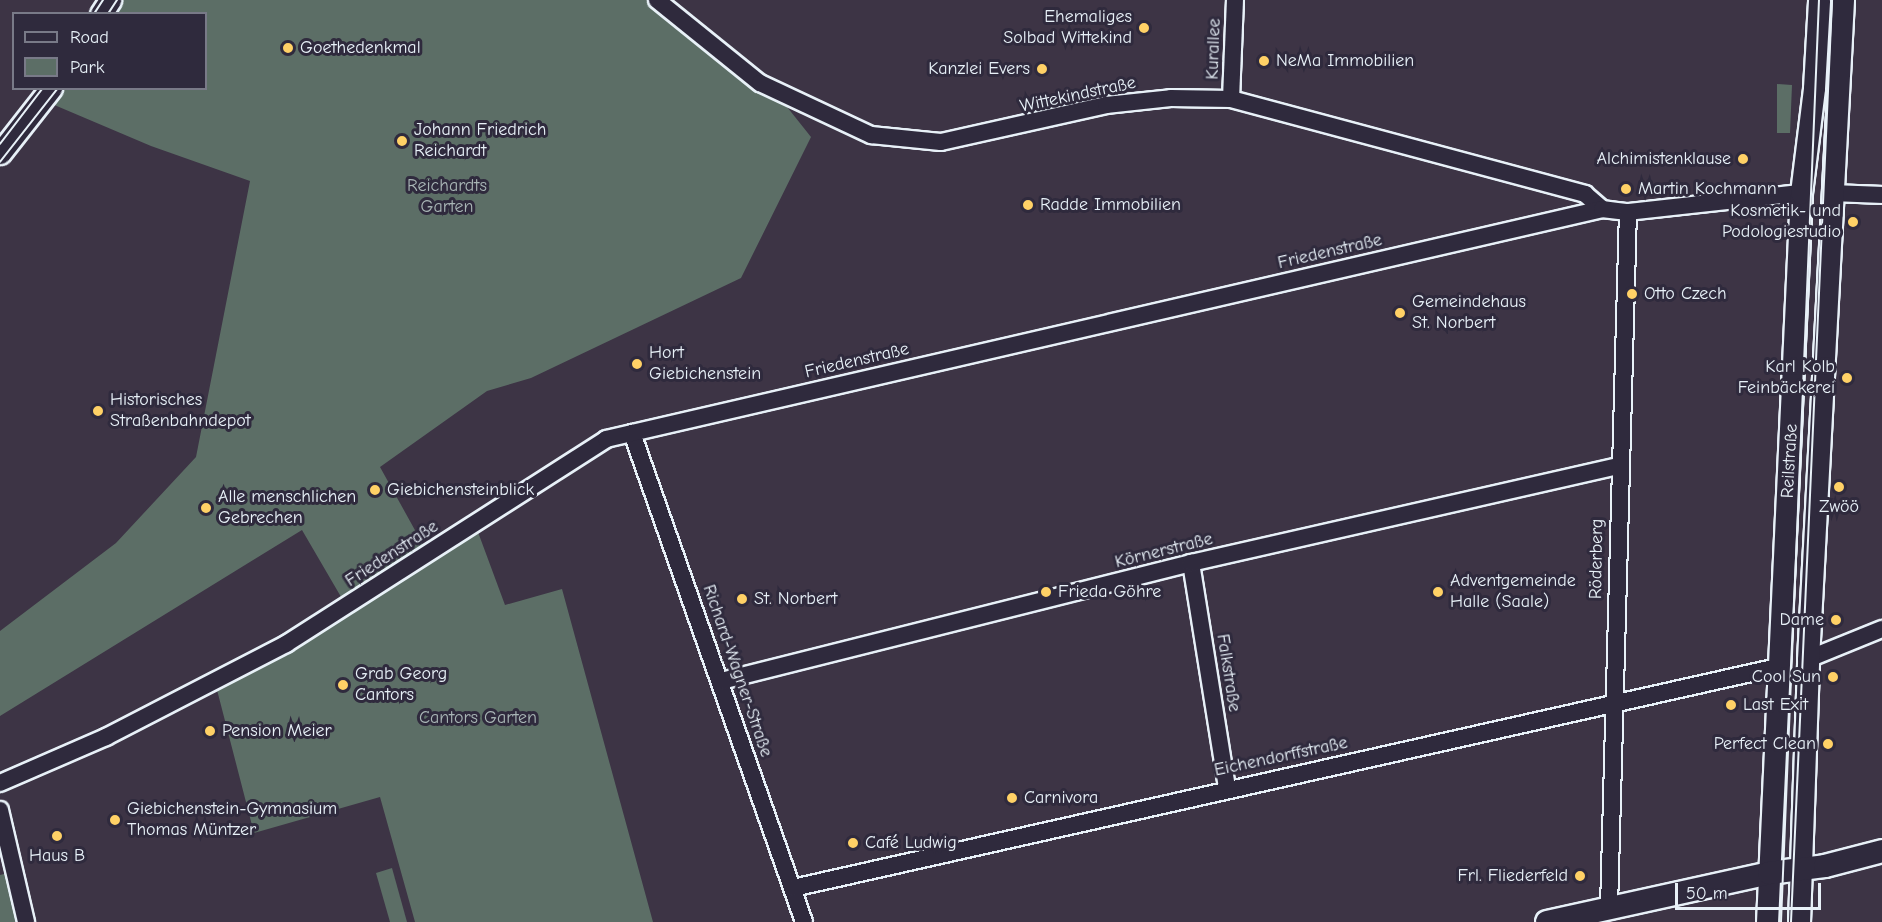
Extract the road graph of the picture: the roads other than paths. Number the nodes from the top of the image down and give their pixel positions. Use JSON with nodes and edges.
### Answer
{"nodes":[{"id":1,"x":657,"y":0,"type":"edge"},
{"id":2,"x":1235,"y":0,"type":"edge"},
{"id":3,"x":1819,"y":0,"type":"edge"},
{"id":4,"x":1843,"y":0,"type":"edge"},
{"id":5,"x":49,"y":90,"type":"edge"},
{"id":6,"x":1231,"y":99,"type":"junction"},
{"id":7,"x":0,"y":153,"type":"edge"},
{"id":8,"x":1801,"y":192,"type":"junction"},
{"id":9,"x":1833,"y":193,"type":"junction"},
{"id":10,"x":1882,"y":195,"type":"edge"},
{"id":11,"x":1602,"y":209,"type":"junction"},
{"id":12,"x":1628,"y":212,"type":"junction"},
{"id":13,"x":632,"y":433,"type":"junction"},
{"id":14,"x":1618,"y":466,"type":"junction"},
{"id":15,"x":1191,"y":563,"type":"junction"},
{"id":16,"x":1882,"y":629,"type":"edge"},
{"id":17,"x":1808,"y":659,"type":"junction"},
{"id":18,"x":1778,"y":667,"type":"junction"},
{"id":19,"x":721,"y":681,"type":"junction"},
{"id":20,"x":1612,"y":705,"type":"junction"},
{"id":21,"x":0,"y":783,"type":"edge"},
{"id":22,"x":1227,"y":789,"type":"junction"},
{"id":23,"x":0,"y":810,"type":"edge"},
{"id":24,"x":1882,"y":851,"type":"edge"},
{"id":25,"x":1800,"y":870,"type":"junction"},
{"id":26,"x":1769,"y":873,"type":"junction"},
{"id":27,"x":793,"y":888,"type":"junction"},
{"id":28,"x":1608,"y":908,"type":"junction"},
{"id":29,"x":26,"y":922,"type":"edge"},
{"id":30,"x":804,"y":922,"type":"edge"},
{"id":31,"x":1547,"y":922,"type":"edge"},
{"id":32,"x":1767,"y":922,"type":"edge"},
{"id":33,"x":1799,"y":922,"type":"edge"}],
"edges":[{"from":1,"to":6,"type":"street","name":"Wittekindstraße"},
{"from":2,"to":6,"type":"street","name":"Kurallee"},
{"from":3,"to":8,"type":"street","name":"Reilstraße"},
{"from":4,"to":9,"type":"street","name":"Reilstraße"},
{"from":5,"to":7,"type":"street"},
{"from":6,"to":11,"type":"street","name":"Wittekindstraße"},
{"from":8,"to":12,"type":"street","name":"Friedenstraße"},
{"from":8,"to":18,"type":"street","name":"Reilstraße"},
{"from":9,"to":10,"type":"street"},
{"from":9,"to":17,"type":"street","name":"Reilstraße"},
{"from":11,"to":12,"type":"street","name":"Friedenstraße"},
{"from":11,"to":13,"type":"street","name":"Friedenstraße"},
{"from":12,"to":14,"type":"street","name":"Röderberg"},
{"from":13,"to":19,"type":"street","name":"Richard-Wagner-Straße"},
{"from":13,"to":21,"type":"street","name":"Friedenstraße"},
{"from":14,"to":15,"type":"street","name":"Körnerstraße"},
{"from":14,"to":20,"type":"street","name":"Röderberg"},
{"from":15,"to":19,"type":"street","name":"Körnerstraße"},
{"from":15,"to":22,"type":"street","name":"Falkstraße"},
{"from":16,"to":17,"type":"street"},
{"from":17,"to":25,"type":"street","name":"Reilstraße"},
{"from":18,"to":20,"type":"street","name":"Eichendorffstraße"},
{"from":18,"to":26,"type":"street","name":"Reilstraße"},
{"from":19,"to":27,"type":"street","name":"Richard-Wagner-Straße"},
{"from":20,"to":22,"type":"street","name":"Eichendorffstraße"},
{"from":20,"to":28,"type":"street","name":"Röderberg"},
{"from":22,"to":27,"type":"street","name":"Eichendorffstraße"},
{"from":23,"to":29,"type":"street"},
{"from":24,"to":25,"type":"main road"},
{"from":25,"to":26,"type":"main road"},
{"from":25,"to":33,"type":"street","name":"Reilstraße"},
{"from":26,"to":28,"type":"main road"},
{"from":26,"to":32,"type":"street","name":"Reilstraße"},
{"from":27,"to":30,"type":"street","name":"Richard-Wagner-Straße"},
{"from":28,"to":31,"type":"main road"}]}
